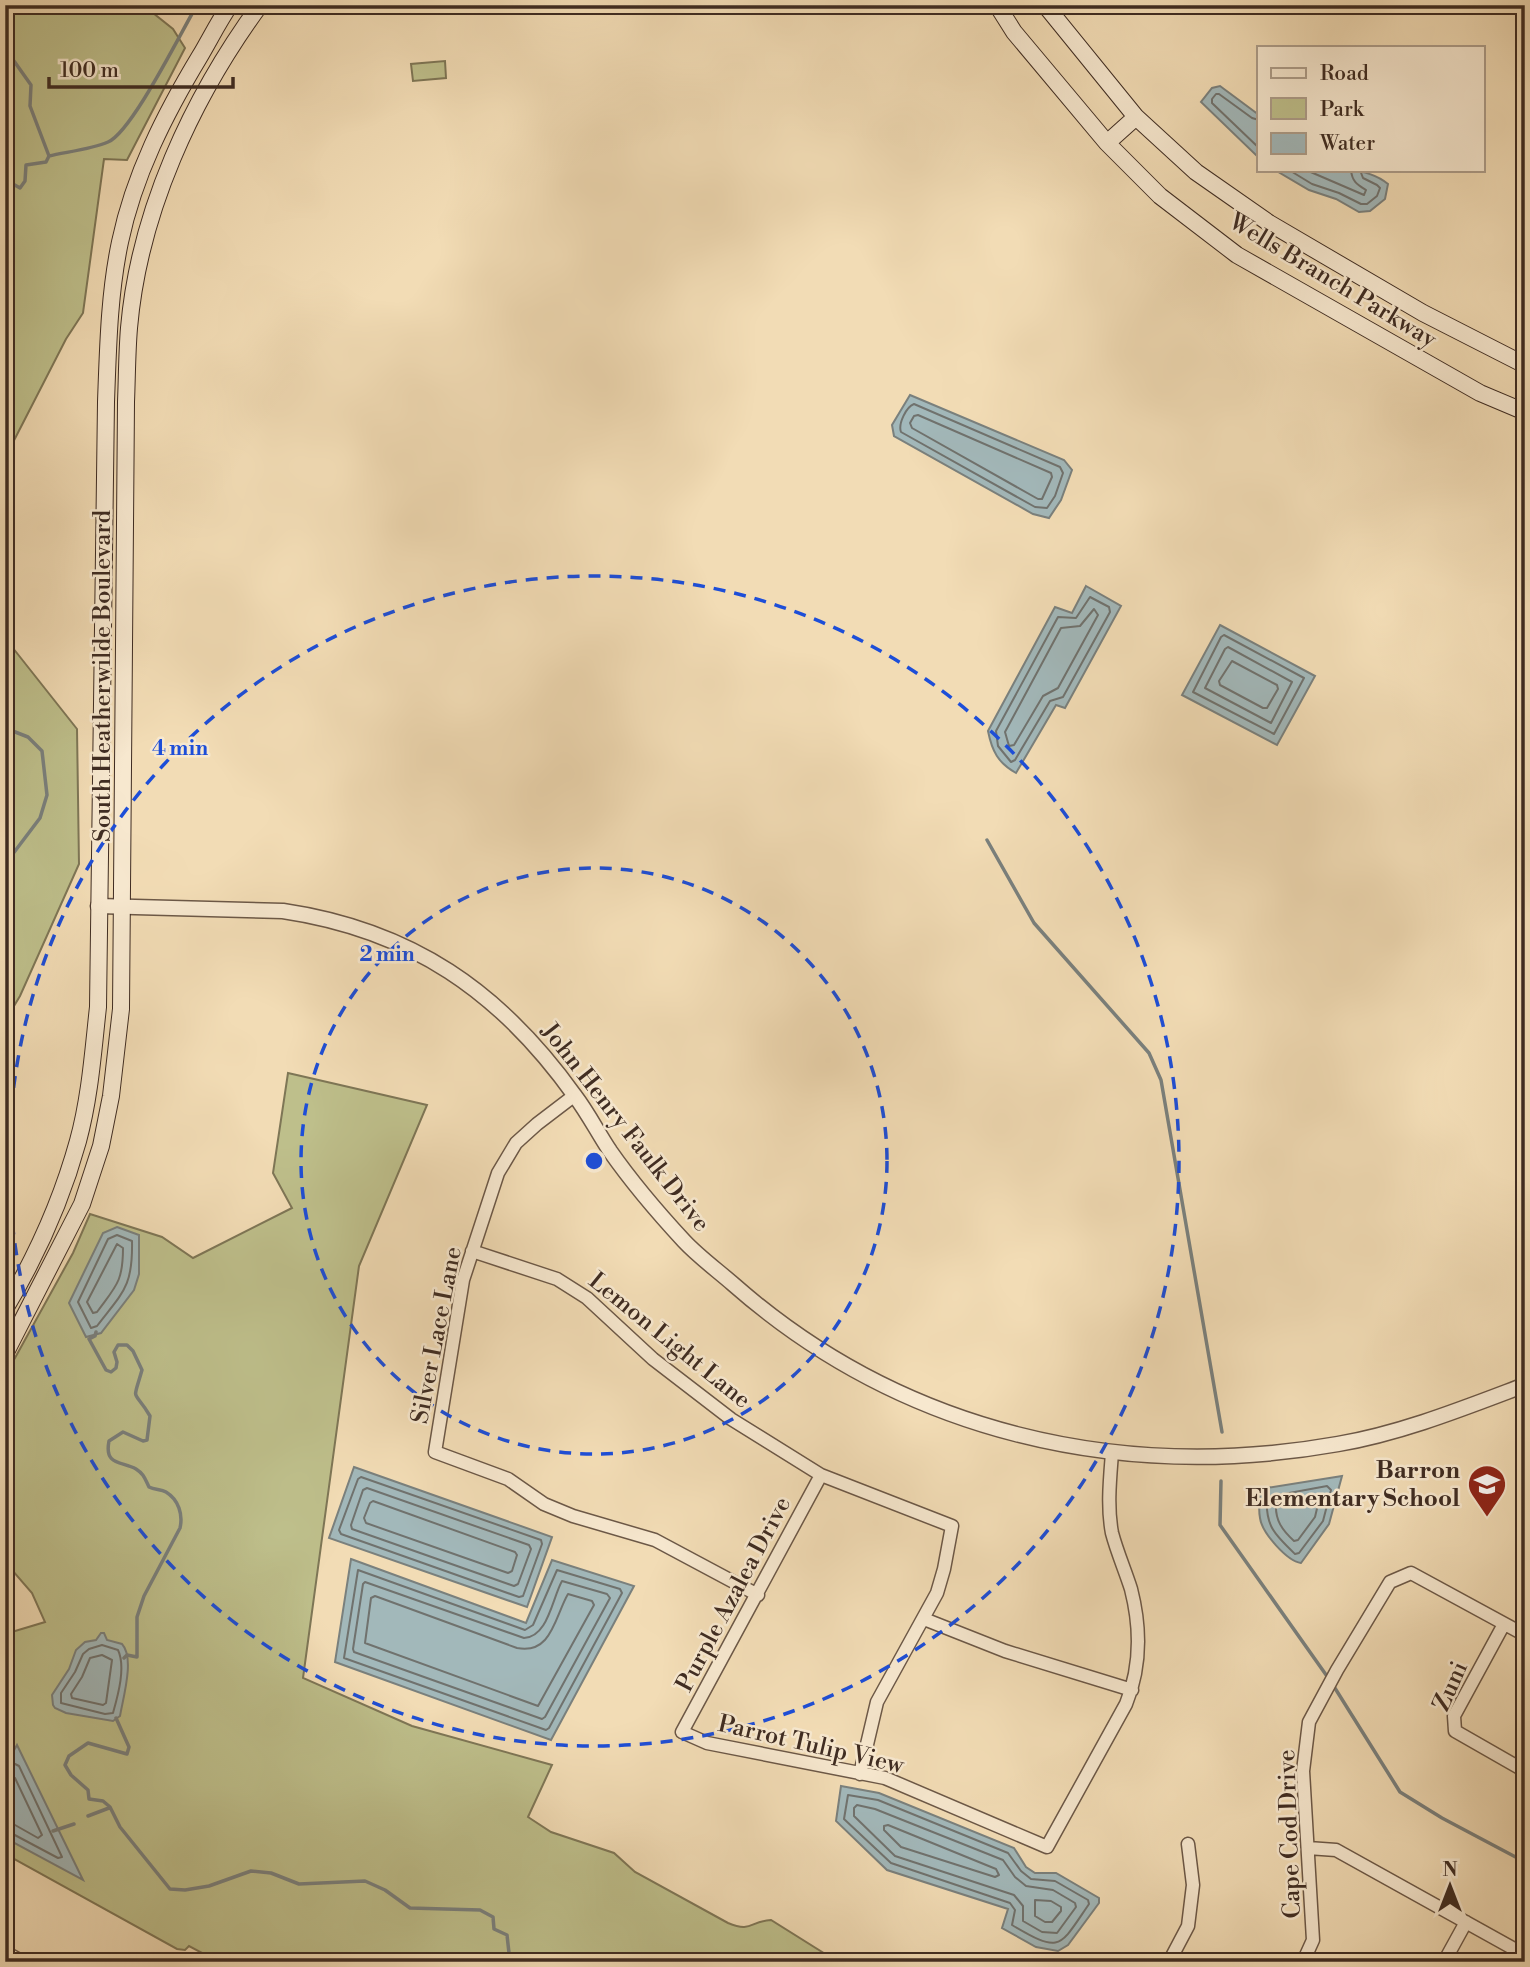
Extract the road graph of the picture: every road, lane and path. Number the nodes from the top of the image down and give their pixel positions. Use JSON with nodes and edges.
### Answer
{"nodes":[{"id":1,"x":230,"y":5,"type":"edge"},
{"id":2,"x":260,"y":5,"type":"edge"},
{"id":3,"x":997,"y":5,"type":"edge"},
{"id":4,"x":1045,"y":5,"type":"edge"},
{"id":5,"x":1136,"y":117,"type":"junction"},
{"id":6,"x":1107,"y":143,"type":"junction"},
{"id":7,"x":1525,"y":365,"type":"edge"},
{"id":8,"x":106,"y":402,"type":"junction"},
{"id":9,"x":126,"y":402,"type":"junction"},
{"id":10,"x":1525,"y":412,"type":"edge"},
{"id":11,"x":99,"y":906,"type":"junction"},
{"id":12,"x":123,"y":906,"type":"junction"},
{"id":13,"x":575,"y":1095,"type":"junction"},
{"id":14,"x":472,"y":1251,"type":"junction"},
{"id":15,"x":5,"y":1309,"type":"edge"},
{"id":16,"x":5,"y":1354,"type":"edge"},
{"id":17,"x":1525,"y":1384,"type":"edge"},
{"id":18,"x":1112,"y":1453,"type":"junction"},
{"id":19,"x":821,"y":1475,"type":"junction"},
{"id":20,"x":758,"y":1595,"type":"junction"},
{"id":21,"x":924,"y":1619,"type":"junction"},
{"id":22,"x":1504,"y":1623,"type":"junction"},
{"id":23,"x":1525,"y":1635,"type":"edge"},
{"id":24,"x":1132,"y":1690,"type":"junction"},
{"id":25,"x":682,"y":1732,"type":"joint"},
{"id":26,"x":1525,"y":1772,"type":"edge"},
{"id":27,"x":860,"y":1774,"type":"junction"},
{"id":28,"x":1188,"y":1844,"type":"dead end"},
{"id":29,"x":1308,"y":1848,"type":"junction"},
{"id":30,"x":1466,"y":1922,"type":"junction"},
{"id":31,"x":5,"y":1952,"type":"edge"},
{"id":32,"x":1525,"y":1955,"type":"edge"},
{"id":33,"x":23,"y":1962,"type":"edge"},
{"id":34,"x":1169,"y":1962,"type":"edge"},
{"id":35,"x":1303,"y":1962,"type":"edge"},
{"id":36,"x":1444,"y":1962,"type":"edge"}],
"edges":[{"from":1,"to":8,"type":"main road","name":"South Heatherwilde Boulevard"},
{"from":2,"to":9,"type":"main road","name":"South Heatherwilde Boulevard"},
{"from":3,"to":6,"type":"main road","name":"Wells Branch Parkway"},
{"from":4,"to":5,"type":"main road","name":"Wells Branch Parkway"},
{"from":5,"to":6,"type":"main road"},
{"from":5,"to":7,"type":"main road","name":"Wells Branch Parkway"},
{"from":6,"to":10,"type":"main road","name":"Wells Branch Parkway"},
{"from":8,"to":9,"type":"main road"},
{"from":8,"to":11,"type":"main road","name":"South Heatherwilde Boulevard"},
{"from":9,"to":12,"type":"main road","name":"South Heatherwilde Boulevard"},
{"from":11,"to":12,"type":"street","name":"John Henry Faulk Drive"},
{"from":11,"to":15,"type":"main road","name":"South Heatherwilde Boulevard"},
{"from":12,"to":13,"type":"street","name":"John Henry Faulk Drive"},
{"from":12,"to":16,"type":"main road","name":"South Heatherwilde Boulevard"},
{"from":13,"to":14,"type":"street","name":"Silver Lace Lane"},
{"from":13,"to":18,"type":"street","name":"John Henry Faulk Drive"},
{"from":14,"to":19,"type":"street","name":"Lemon Light Lane"},
{"from":14,"to":20,"type":"street","name":"Silver Lace Lane"},
{"from":17,"to":18,"type":"street","name":"John Henry Faulk Drive"},
{"from":18,"to":24,"type":"street"},
{"from":19,"to":20,"type":"street","name":"Purple Azalea Drive"},
{"from":19,"to":21,"type":"street","name":"Lemon Light Lane"},
{"from":20,"to":25,"type":"street","name":"Purple Azalea Drive"},
{"from":21,"to":24,"type":"street"},
{"from":21,"to":27,"type":"street"},
{"from":22,"to":23,"type":"street","name":"Cape Cod Drive"},
{"from":22,"to":26,"type":"street","name":"Zuni"},
{"from":22,"to":29,"type":"street","name":"Cape Cod Drive"},
{"from":24,"to":27,"type":"street","name":"Parrot Tulip View"},
{"from":25,"to":27,"type":"street","name":"Parrot Tulip View"},
{"from":28,"to":34,"type":"street"},
{"from":29,"to":30,"type":"street"},
{"from":29,"to":35,"type":"street","name":"Cape Cod Drive"},
{"from":30,"to":32,"type":"street"},
{"from":30,"to":36,"type":"street"},
{"from":31,"to":33,"type":"street"}]}
